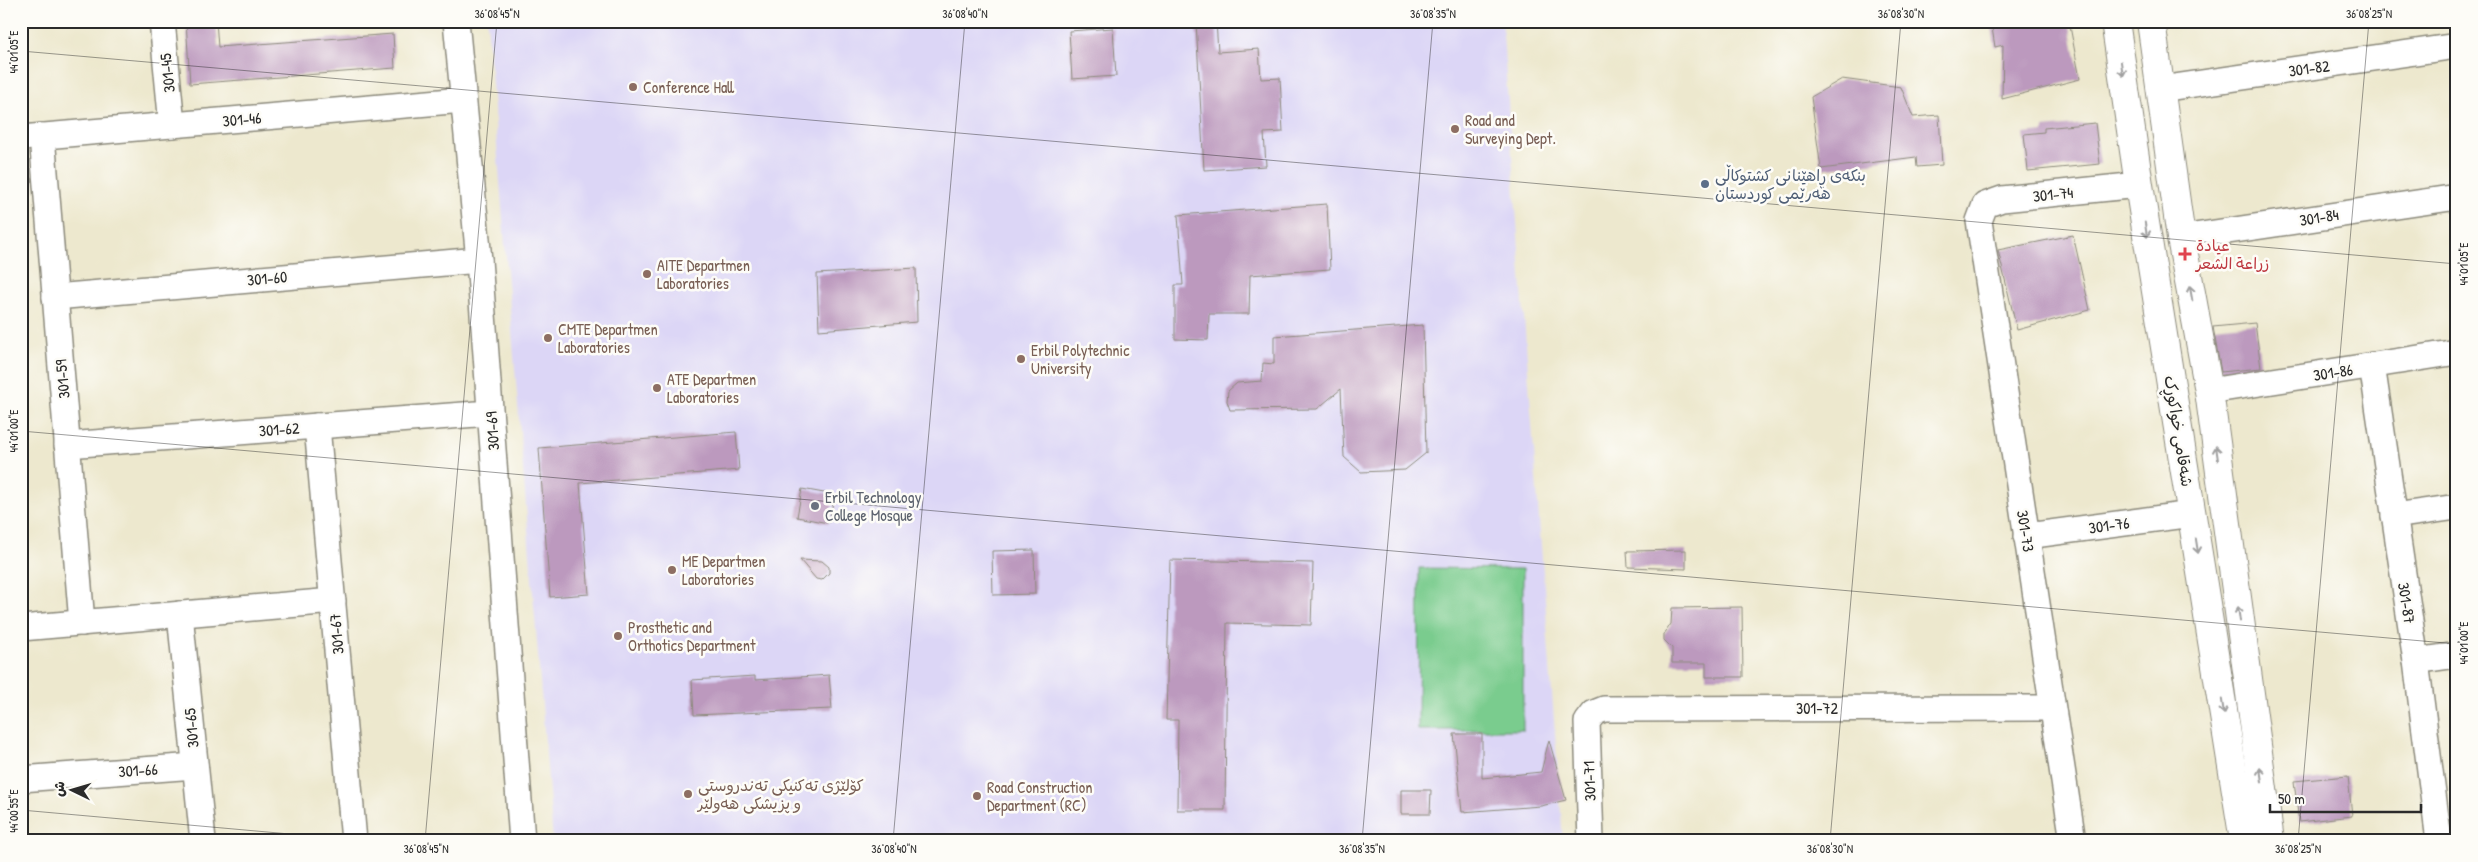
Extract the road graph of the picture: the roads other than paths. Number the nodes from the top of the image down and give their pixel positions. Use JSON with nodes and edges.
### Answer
{"nodes":[{"id":1,"x":162,"y":21,"type":"edge"},
{"id":2,"x":456,"y":21,"type":"edge"},
{"id":3,"x":2115,"y":21,"type":"edge"},
{"id":4,"x":2151,"y":21,"type":"edge"},
{"id":5,"x":2457,"y":46,"type":"edge"},
{"id":6,"x":2160,"y":89,"type":"junction"},
{"id":7,"x":463,"y":100,"type":"junction"},
{"id":8,"x":172,"y":125,"type":"junction"},
{"id":9,"x":32,"y":137,"type":"edge"},
{"id":10,"x":2139,"y":185,"type":"junction"},
{"id":11,"x":2457,"y":196,"type":"edge"},
{"id":12,"x":1979,"y":221,"type":"joint"},
{"id":13,"x":2182,"y":238,"type":"junction"},
{"id":14,"x":479,"y":260,"type":"junction"},
{"id":15,"x":55,"y":297,"type":"junction"},
{"id":16,"x":2457,"y":352,"type":"edge"},
{"id":17,"x":2372,"y":365,"type":"junction"},
{"id":18,"x":2209,"y":391,"type":"junction"},
{"id":19,"x":490,"y":413,"type":"junction"},
{"id":20,"x":317,"y":426,"type":"junction"},
{"id":21,"x":67,"y":445,"type":"junction"},
{"id":22,"x":2457,"y":507,"type":"edge"},
{"id":23,"x":2192,"y":514,"type":"junction"},
{"id":24,"x":2394,"y":516,"type":"junction"},
{"id":25,"x":2026,"y":536,"type":"junction"},
{"id":26,"x":333,"y":601,"type":"junction"},
{"id":27,"x":180,"y":614,"type":"junction"},
{"id":28,"x":82,"y":623,"type":"junction"},
{"id":29,"x":21,"y":628,"type":"edge"},
{"id":30,"x":2457,"y":655,"type":"edge"},
{"id":31,"x":2416,"y":661,"type":"junction"},
{"id":32,"x":2052,"y":708,"type":"junction"},
{"id":33,"x":1587,"y":722,"type":"joint"},
{"id":34,"x":194,"y":766,"type":"junction"},
{"id":35,"x":21,"y":778,"type":"edge"},
{"id":36,"x":2256,"y":835,"type":"edge"},
{"id":37,"x":203,"y":841,"type":"edge"},
{"id":38,"x":354,"y":841,"type":"edge"},
{"id":39,"x":522,"y":841,"type":"edge"},
{"id":40,"x":1591,"y":841,"type":"edge"},
{"id":41,"x":2073,"y":841,"type":"edge"},
{"id":42,"x":2439,"y":841,"type":"edge"}],
"edges":[{"from":1,"to":8,"type":"street","name":"301-45"},
{"from":2,"to":7,"type":"street","name":"301-69"},
{"from":3,"to":10,"type":"main road","name":"شەقامی خواکوڕک","one_way":true},
{"from":4,"to":6,"type":"main road","name":"شەقامی خواکوڕک"},
{"from":5,"to":6,"type":"street","name":"301-82"},
{"from":6,"to":13,"type":"main road","name":"شەقامی خواکوڕک"},
{"from":7,"to":8,"type":"street","name":"301-46"},
{"from":7,"to":14,"type":"street","name":"301-69"},
{"from":8,"to":9,"type":"street","name":"301-46"},
{"from":9,"to":15,"type":"street","name":"301-59"},
{"from":10,"to":12,"type":"street","name":"301-74"},
{"from":10,"to":23,"type":"main road","name":"شەقامی خواکوڕک","one_way":true},
{"from":11,"to":13,"type":"street","name":"301-84"},
{"from":12,"to":25,"type":"street","name":"301-73"},
{"from":18,"to":13,"type":"main road","name":"شەقامی خواکوڕک","one_way":true},
{"from":14,"to":15,"type":"street","name":"301-60"},
{"from":14,"to":19,"type":"street","name":"301-69"},
{"from":15,"to":21,"type":"street","name":"301-59"},
{"from":16,"to":17,"type":"street","name":"301-86"},
{"from":17,"to":18,"type":"street","name":"301-86"},
{"from":17,"to":24,"type":"street","name":"301-87"},
{"from":36,"to":18,"type":"main road","name":"شەقامی خواکوڕک","one_way":true},
{"from":19,"to":20,"type":"street","name":"301-62"},
{"from":19,"to":39,"type":"street","name":"301-69"},
{"from":20,"to":21,"type":"street","name":"301-62"},
{"from":20,"to":26,"type":"street","name":"301-67"},
{"from":21,"to":28,"type":"street","name":"301-59"},
{"from":22,"to":24,"type":"street"},
{"from":23,"to":25,"type":"street","name":"301-76"},
{"from":23,"to":36,"type":"main road","name":"شەقامی خواکوڕک","one_way":true},
{"from":24,"to":31,"type":"street","name":"301-87"},
{"from":25,"to":32,"type":"street","name":"301-73"},
{"from":26,"to":27,"type":"street"},
{"from":26,"to":38,"type":"street","name":"301-67"},
{"from":27,"to":28,"type":"street"},
{"from":27,"to":34,"type":"street","name":"301-65"},
{"from":28,"to":29,"type":"street"},
{"from":30,"to":31,"type":"street"},
{"from":31,"to":42,"type":"street","name":"301-87"},
{"from":32,"to":33,"type":"street","name":"301-72"},
{"from":32,"to":41,"type":"street","name":"301-73"},
{"from":33,"to":40,"type":"street","name":"301-71"},
{"from":34,"to":35,"type":"street","name":"301-66"},
{"from":34,"to":37,"type":"street","name":"301-65"}]}
